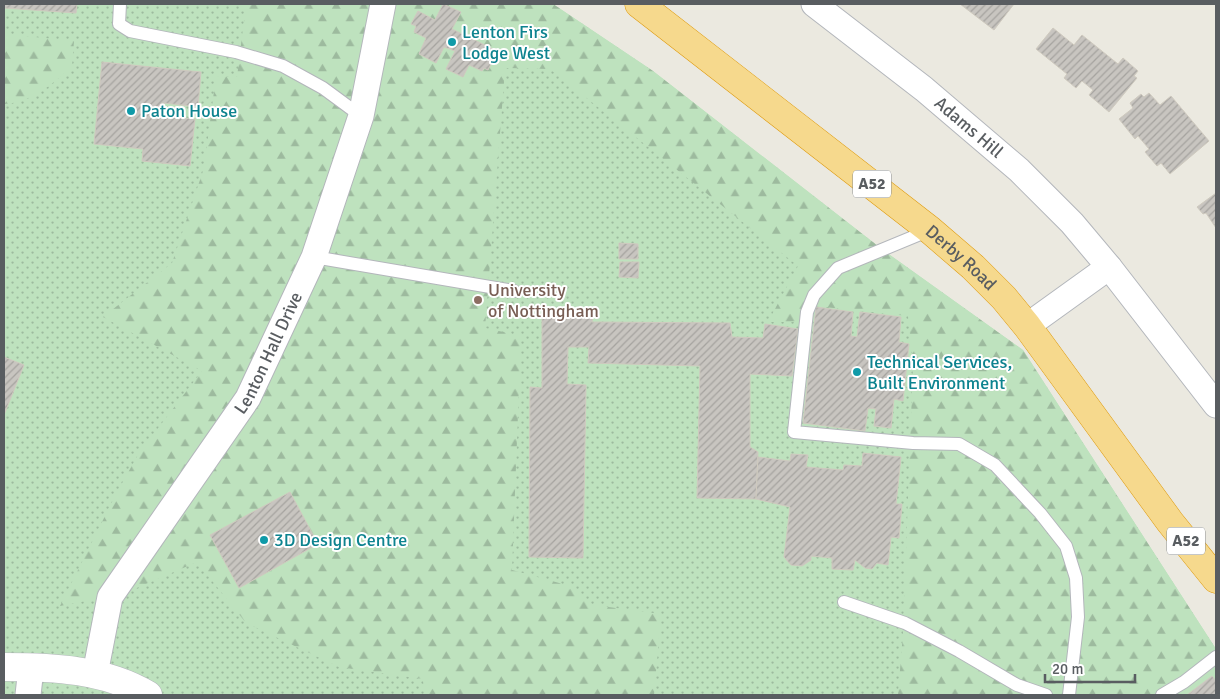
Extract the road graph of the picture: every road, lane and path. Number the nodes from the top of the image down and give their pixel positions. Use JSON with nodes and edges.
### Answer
{"nodes":[{"id":1,"x":120,"y":4,"type":"edge"},
{"id":2,"x":383,"y":4,"type":"edge"},
{"id":3,"x":639,"y":4,"type":"edge"},
{"id":4,"x":814,"y":4,"type":"edge"},
{"id":5,"x":361,"y":116,"type":"junction"},
{"id":6,"x":930,"y":230,"type":"junction"},
{"id":7,"x":314,"y":257,"type":"junction"},
{"id":8,"x":1109,"y":267,"type":"junction"},
{"id":9,"x":514,"y":291,"type":"dead end"},
{"id":10,"x":1028,"y":326,"type":"junction"},
{"id":11,"x":1216,"y":405,"type":"edge"},
{"id":12,"x":1216,"y":579,"type":"edge"},
{"id":13,"x":844,"y":602,"type":"dead end"},
{"id":14,"x":1216,"y":657,"type":"edge"},
{"id":15,"x":4,"y":667,"type":"edge"},
{"id":16,"x":31,"y":668,"type":"junction"},
{"id":17,"x":95,"y":674,"type":"junction"},
{"id":18,"x":28,"y":695,"type":"edge"},
{"id":19,"x":148,"y":695,"type":"edge"},
{"id":20,"x":1046,"y":695,"type":"edge"},
{"id":21,"x":1069,"y":695,"type":"edge"},
{"id":22,"x":1162,"y":695,"type":"edge"}],
"edges":[{"from":1,"to":5,"type":"lane"},
{"from":2,"to":5,"type":"street","name":"Lenton Hall Drive"},
{"from":3,"to":6,"type":"highway","name":"Derby Road","number":"A52"},
{"from":4,"to":8,"type":"street","name":"Adams Hill"},
{"from":5,"to":7,"type":"street","name":"Lenton Hall Drive"},
{"from":6,"to":10,"type":"highway","name":"Derby Road","number":"A52"},
{"from":6,"to":21,"type":"lane"},
{"from":7,"to":9,"type":"lane"},
{"from":7,"to":17,"type":"street","name":"Lenton Hall Drive"},
{"from":8,"to":10,"type":"street"},
{"from":8,"to":11,"type":"street","name":"Adams Hill"},
{"from":10,"to":12,"type":"highway","name":"Derby Road","number":"A52"},
{"from":13,"to":20,"type":"lane"},
{"from":14,"to":22,"type":"lane"},
{"from":15,"to":16,"type":"street"},
{"from":16,"to":17,"type":"street"},
{"from":16,"to":18,"type":"street"},
{"from":17,"to":19,"type":"street"}]}
